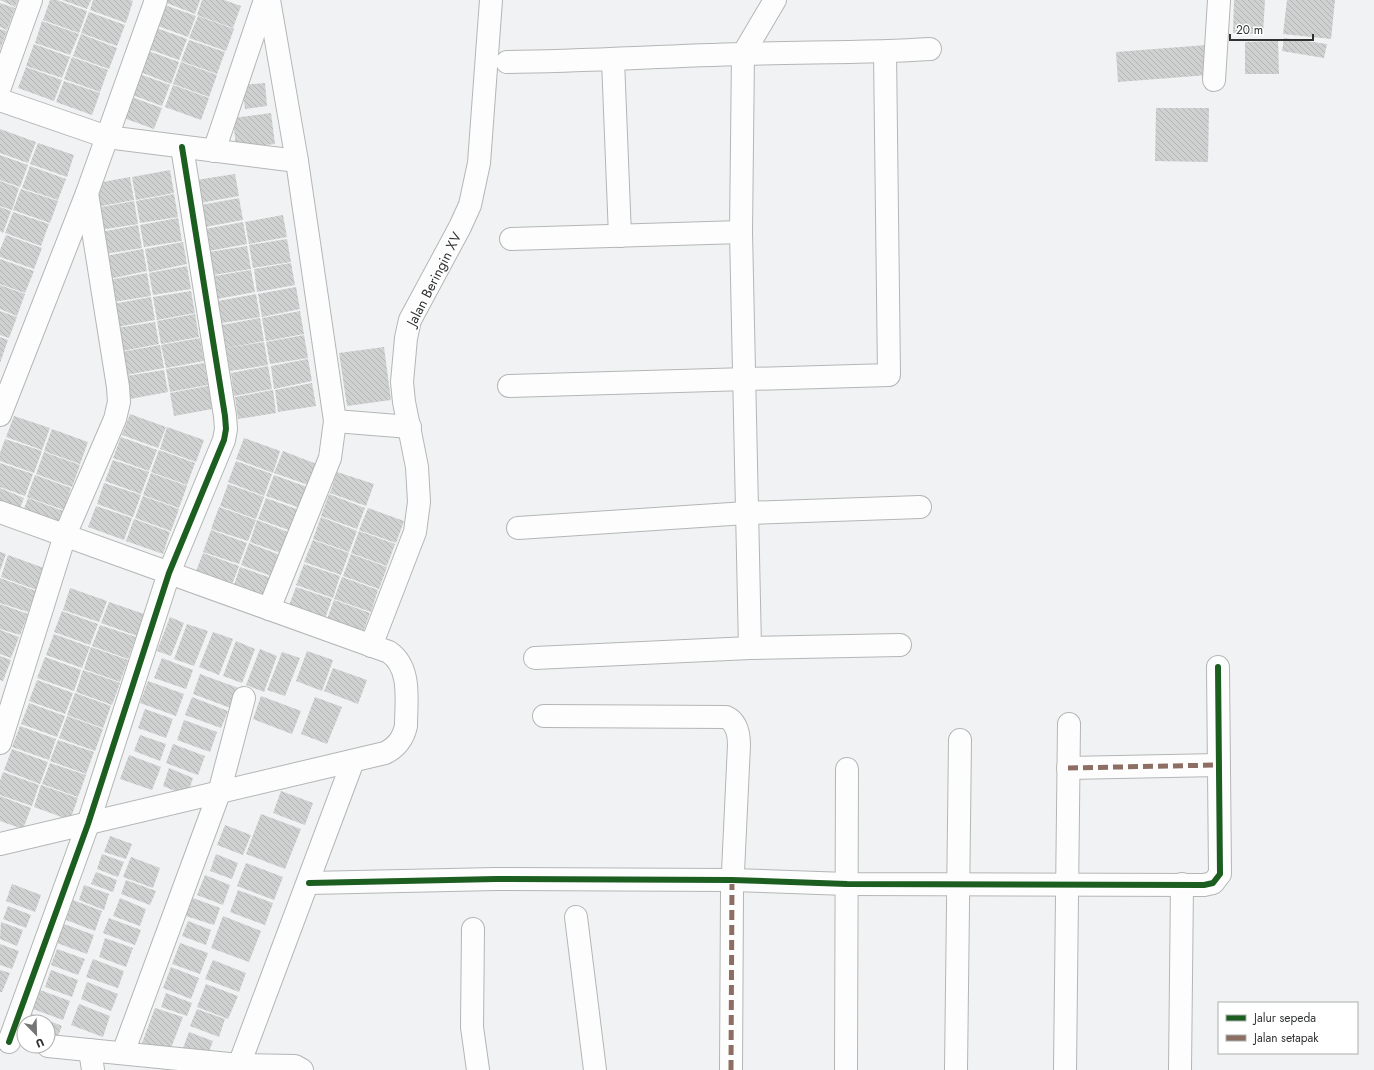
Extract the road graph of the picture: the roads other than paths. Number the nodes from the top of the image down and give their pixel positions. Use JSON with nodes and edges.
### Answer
{"nodes":[{"id":1,"x":31,"y":0,"type":"edge"},
{"id":2,"x":156,"y":0,"type":"edge"},
{"id":3,"x":265,"y":0,"type":"edge"},
{"id":4,"x":269,"y":0,"type":"edge"},
{"id":5,"x":491,"y":0,"type":"edge"},
{"id":6,"x":775,"y":0,"type":"edge"},
{"id":7,"x":1219,"y":0,"type":"edge"},
{"id":8,"x":930,"y":49,"type":"dead end"},
{"id":9,"x":884,"y":52,"type":"junction"},
{"id":10,"x":742,"y":54,"type":"junction"},
{"id":11,"x":613,"y":60,"type":"junction"},
{"id":12,"x":507,"y":62,"type":"dead end"},
{"id":13,"x":1214,"y":80,"type":"dead end"},
{"id":14,"x":0,"y":87,"type":"edge"},
{"id":15,"x":0,"y":100,"type":"edge"},
{"id":16,"x":107,"y":137,"type":"junction"},
{"id":17,"x":182,"y":147,"type":"junction"},
{"id":18,"x":214,"y":151,"type":"junction"},
{"id":19,"x":297,"y":161,"type":"junction"},
{"id":20,"x":87,"y":193,"type":"junction"},
{"id":21,"x":741,"y":232,"type":"junction"},
{"id":22,"x":620,"y":236,"type":"junction"},
{"id":23,"x":511,"y":238,"type":"dead end"},
{"id":24,"x":744,"y":379,"type":"junction"},
{"id":25,"x":509,"y":386,"type":"dead end"},
{"id":26,"x":0,"y":415,"type":"edge"},
{"id":27,"x":335,"y":421,"type":"junction"},
{"id":28,"x":410,"y":427,"type":"junction"},
{"id":29,"x":920,"y":507,"type":"dead end"},
{"id":30,"x":0,"y":512,"type":"edge"},
{"id":31,"x":746,"y":513,"type":"junction"},
{"id":32,"x":518,"y":528,"type":"dead end"},
{"id":33,"x":65,"y":535,"type":"junction"},
{"id":34,"x":169,"y":573,"type":"junction"},
{"id":35,"x":269,"y":609,"type":"junction"},
{"id":36,"x":371,"y":646,"type":"junction"},
{"id":37,"x":900,"y":646,"type":"dead end"},
{"id":38,"x":750,"y":648,"type":"junction"},
{"id":39,"x":535,"y":658,"type":"dead end"},
{"id":40,"x":1218,"y":667,"type":"dead end"},
{"id":41,"x":244,"y":698,"type":"dead end"},
{"id":42,"x":544,"y":716,"type":"dead end"},
{"id":43,"x":1069,"y":724,"type":"dead end"},
{"id":44,"x":960,"y":740,"type":"dead end"},
{"id":45,"x":0,"y":743,"type":"edge"},
{"id":46,"x":353,"y":761,"type":"junction"},
{"id":47,"x":1219,"y":765,"type":"junction"},
{"id":48,"x":1068,"y":768,"type":"junction"},
{"id":49,"x":847,"y":769,"type":"dead end"},
{"id":50,"x":219,"y":793,"type":"junction"},
{"id":51,"x":88,"y":824,"type":"junction"},
{"id":52,"x":0,"y":844,"type":"edge"},
{"id":53,"x":732,"y":880,"type":"junction"},
{"id":54,"x":309,"y":883,"type":"junction"},
{"id":55,"x":847,"y":884,"type":"junction"},
{"id":56,"x":958,"y":884,"type":"junction"},
{"id":57,"x":1067,"y":884,"type":"junction"},
{"id":58,"x":1182,"y":884,"type":"junction"},
{"id":59,"x":576,"y":917,"type":"dead end"},
{"id":60,"x":473,"y":929,"type":"dead end"},
{"id":61,"x":11,"y":1042,"type":"edge"},
{"id":62,"x":56,"y":1049,"type":"edge"},
{"id":63,"x":123,"y":1053,"type":"junction"},
{"id":64,"x":91,"y":1060,"type":"edge"},
{"id":65,"x":198,"y":1065,"type":"edge"},
{"id":66,"x":239,"y":1065,"type":"junction"},
{"id":67,"x":302,"y":1070,"type":"edge"},
{"id":68,"x":478,"y":1070,"type":"edge"},
{"id":69,"x":595,"y":1070,"type":"edge"},
{"id":70,"x":731,"y":1070,"type":"edge"},
{"id":71,"x":846,"y":1070,"type":"edge"},
{"id":72,"x":956,"y":1070,"type":"edge"},
{"id":73,"x":1066,"y":1070,"type":"edge"},
{"id":74,"x":1180,"y":1070,"type":"edge"}],
"edges":[{"from":1,"to":14,"type":"street"},
{"from":2,"to":16,"type":"street"},
{"from":3,"to":18,"type":"street"},
{"from":4,"to":19,"type":"street"},
{"from":5,"to":28,"type":"street","name":"Jalan Beringin XV"},
{"from":6,"to":10,"type":"street"},
{"from":7,"to":13,"type":"street"},
{"from":8,"to":9,"type":"street"},
{"from":9,"to":10,"type":"street"},
{"from":9,"to":24,"type":"street"},
{"from":10,"to":11,"type":"street"},
{"from":10,"to":21,"type":"street"},
{"from":11,"to":12,"type":"street"},
{"from":11,"to":22,"type":"street"},
{"from":15,"to":16,"type":"street"},
{"from":16,"to":17,"type":"street"},
{"from":16,"to":20,"type":"street"},
{"from":17,"to":18,"type":"street"},
{"from":17,"to":34,"type":"street"},
{"from":18,"to":19,"type":"street"},
{"from":19,"to":27,"type":"street"},
{"from":20,"to":26,"type":"street"},
{"from":20,"to":33,"type":"street"},
{"from":21,"to":22,"type":"street"},
{"from":21,"to":24,"type":"street"},
{"from":22,"to":23,"type":"street"},
{"from":24,"to":25,"type":"street"},
{"from":24,"to":31,"type":"street"},
{"from":27,"to":28,"type":"street"},
{"from":27,"to":35,"type":"street"},
{"from":28,"to":36,"type":"street","name":"Jalan Beringin XV"},
{"from":29,"to":31,"type":"street"},
{"from":30,"to":33,"type":"street"},
{"from":31,"to":32,"type":"street"},
{"from":31,"to":38,"type":"street"},
{"from":33,"to":34,"type":"street"},
{"from":33,"to":45,"type":"street"},
{"from":34,"to":35,"type":"street"},
{"from":34,"to":51,"type":"street"},
{"from":35,"to":36,"type":"street"},
{"from":36,"to":46,"type":"street"},
{"from":37,"to":38,"type":"street"},
{"from":38,"to":39,"type":"street"},
{"from":40,"to":47,"type":"street"},
{"from":41,"to":50,"type":"street"},
{"from":42,"to":53,"type":"street"},
{"from":43,"to":48,"type":"street"},
{"from":44,"to":56,"type":"street"},
{"from":46,"to":50,"type":"street"},
{"from":46,"to":54,"type":"street"},
{"from":47,"to":48,"type":"street"},
{"from":47,"to":58,"type":"street"},
{"from":48,"to":57,"type":"street"},
{"from":49,"to":55,"type":"street"},
{"from":50,"to":51,"type":"street"},
{"from":50,"to":63,"type":"street"},
{"from":51,"to":52,"type":"street"},
{"from":51,"to":61,"type":"street"},
{"from":53,"to":54,"type":"street"},
{"from":53,"to":55,"type":"street"},
{"from":53,"to":70,"type":"street"},
{"from":54,"to":66,"type":"street"},
{"from":55,"to":56,"type":"street"},
{"from":55,"to":71,"type":"street"},
{"from":56,"to":57,"type":"street"},
{"from":56,"to":72,"type":"street"},
{"from":57,"to":58,"type":"street"},
{"from":57,"to":73,"type":"street"},
{"from":58,"to":74,"type":"street"},
{"from":59,"to":69,"type":"street"},
{"from":60,"to":68,"type":"street"},
{"from":62,"to":64,"type":"street"},
{"from":63,"to":64,"type":"street"},
{"from":63,"to":65,"type":"street"},
{"from":65,"to":66,"type":"street"},
{"from":66,"to":67,"type":"street"}]}
